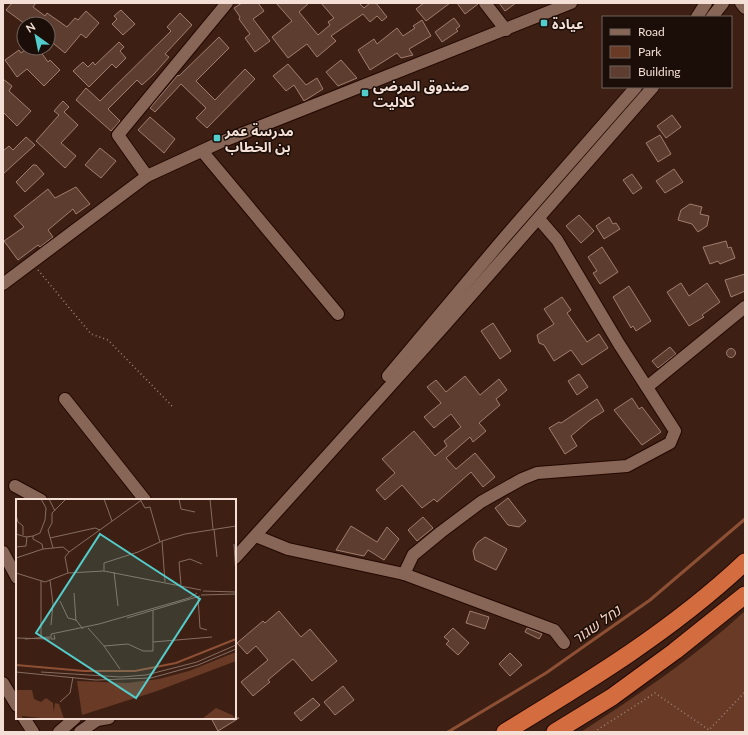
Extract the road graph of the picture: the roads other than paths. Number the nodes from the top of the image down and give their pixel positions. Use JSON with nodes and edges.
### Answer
{"nodes":[{"id":1,"x":227,"y":3,"type":"edge"},
{"id":2,"x":486,"y":3,"type":"edge"},
{"id":3,"x":571,"y":3,"type":"edge"},
{"id":4,"x":706,"y":3,"type":"edge"},
{"id":5,"x":723,"y":3,"type":"edge"},
{"id":6,"x":741,"y":3,"type":"edge"},
{"id":7,"x":745,"y":8,"type":"edge"},
{"id":8,"x":698,"y":16,"type":"edge"},
{"id":9,"x":713,"y":16,"type":"edge"},
{"id":10,"x":506,"y":30,"type":"junction"},
{"id":11,"x":635,"y":88,"type":"edge"},
{"id":12,"x":652,"y":88,"type":"edge"},
{"id":13,"x":202,"y":151,"type":"junction"},
{"id":14,"x":147,"y":176,"type":"junction"},
{"id":15,"x":539,"y":218,"type":"junction"},
{"id":16,"x":3,"y":284,"type":"edge"},
{"id":17,"x":745,"y":307,"type":"edge"},
{"id":18,"x":338,"y":314,"type":"dead end"},
{"id":19,"x":647,"y":387,"type":"junction"},
{"id":20,"x":65,"y":399,"type":"dead end"},
{"id":21,"x":15,"y":486,"type":"dead end"},
{"id":22,"x":39,"y":499,"type":"edge"},
{"id":23,"x":144,"y":499,"type":"edge"},
{"id":24,"x":256,"y":536,"type":"junction"},
{"id":25,"x":236,"y":548,"type":"edge"},
{"id":26,"x":3,"y":552,"type":"edge"},
{"id":27,"x":236,"y":557,"type":"edge"},
{"id":28,"x":745,"y":562,"type":"edge"},
{"id":29,"x":404,"y":574,"type":"junction"},
{"id":30,"x":16,"y":576,"type":"edge"},
{"id":31,"x":745,"y":595,"type":"edge"},
{"id":32,"x":564,"y":643,"type":"dead end"},
{"id":33,"x":3,"y":683,"type":"edge"},
{"id":34,"x":16,"y":704,"type":"edge"},
{"id":35,"x":25,"y":719,"type":"edge"},
{"id":36,"x":74,"y":719,"type":"edge"},
{"id":37,"x":99,"y":719,"type":"edge"},
{"id":38,"x":33,"y":732,"type":"edge"},
{"id":39,"x":59,"y":732,"type":"edge"},
{"id":40,"x":80,"y":732,"type":"edge"},
{"id":41,"x":505,"y":732,"type":"edge"},
{"id":42,"x":555,"y":732,"type":"edge"}],
"edges":[{"from":1,"to":14,"type":"street"},
{"from":2,"to":10,"type":"street"},
{"from":3,"to":10,"type":"street"},
{"from":4,"to":8,"type":"street"},
{"from":5,"to":9,"type":"street"},
{"from":6,"to":7,"type":"street"},
{"from":10,"to":13,"type":"street"},
{"from":11,"to":25,"type":"street"},
{"from":12,"to":15,"type":"street"},
{"from":13,"to":14,"type":"street"},
{"from":13,"to":18,"type":"street"},
{"from":14,"to":16,"type":"street"},
{"from":15,"to":19,"type":"street"},
{"from":15,"to":24,"type":"street"},
{"from":17,"to":19,"type":"street"},
{"from":19,"to":29,"type":"street"},
{"from":20,"to":23,"type":"street"},
{"from":21,"to":22,"type":"street"},
{"from":24,"to":27,"type":"street"},
{"from":24,"to":29,"type":"street"},
{"from":26,"to":30,"type":"street"},
{"from":28,"to":41,"type":"highway"},
{"from":29,"to":32,"type":"street"},
{"from":31,"to":42,"type":"highway"},
{"from":33,"to":34,"type":"street"},
{"from":35,"to":38,"type":"street"},
{"from":36,"to":39,"type":"street"},
{"from":37,"to":40,"type":"street"}]}
